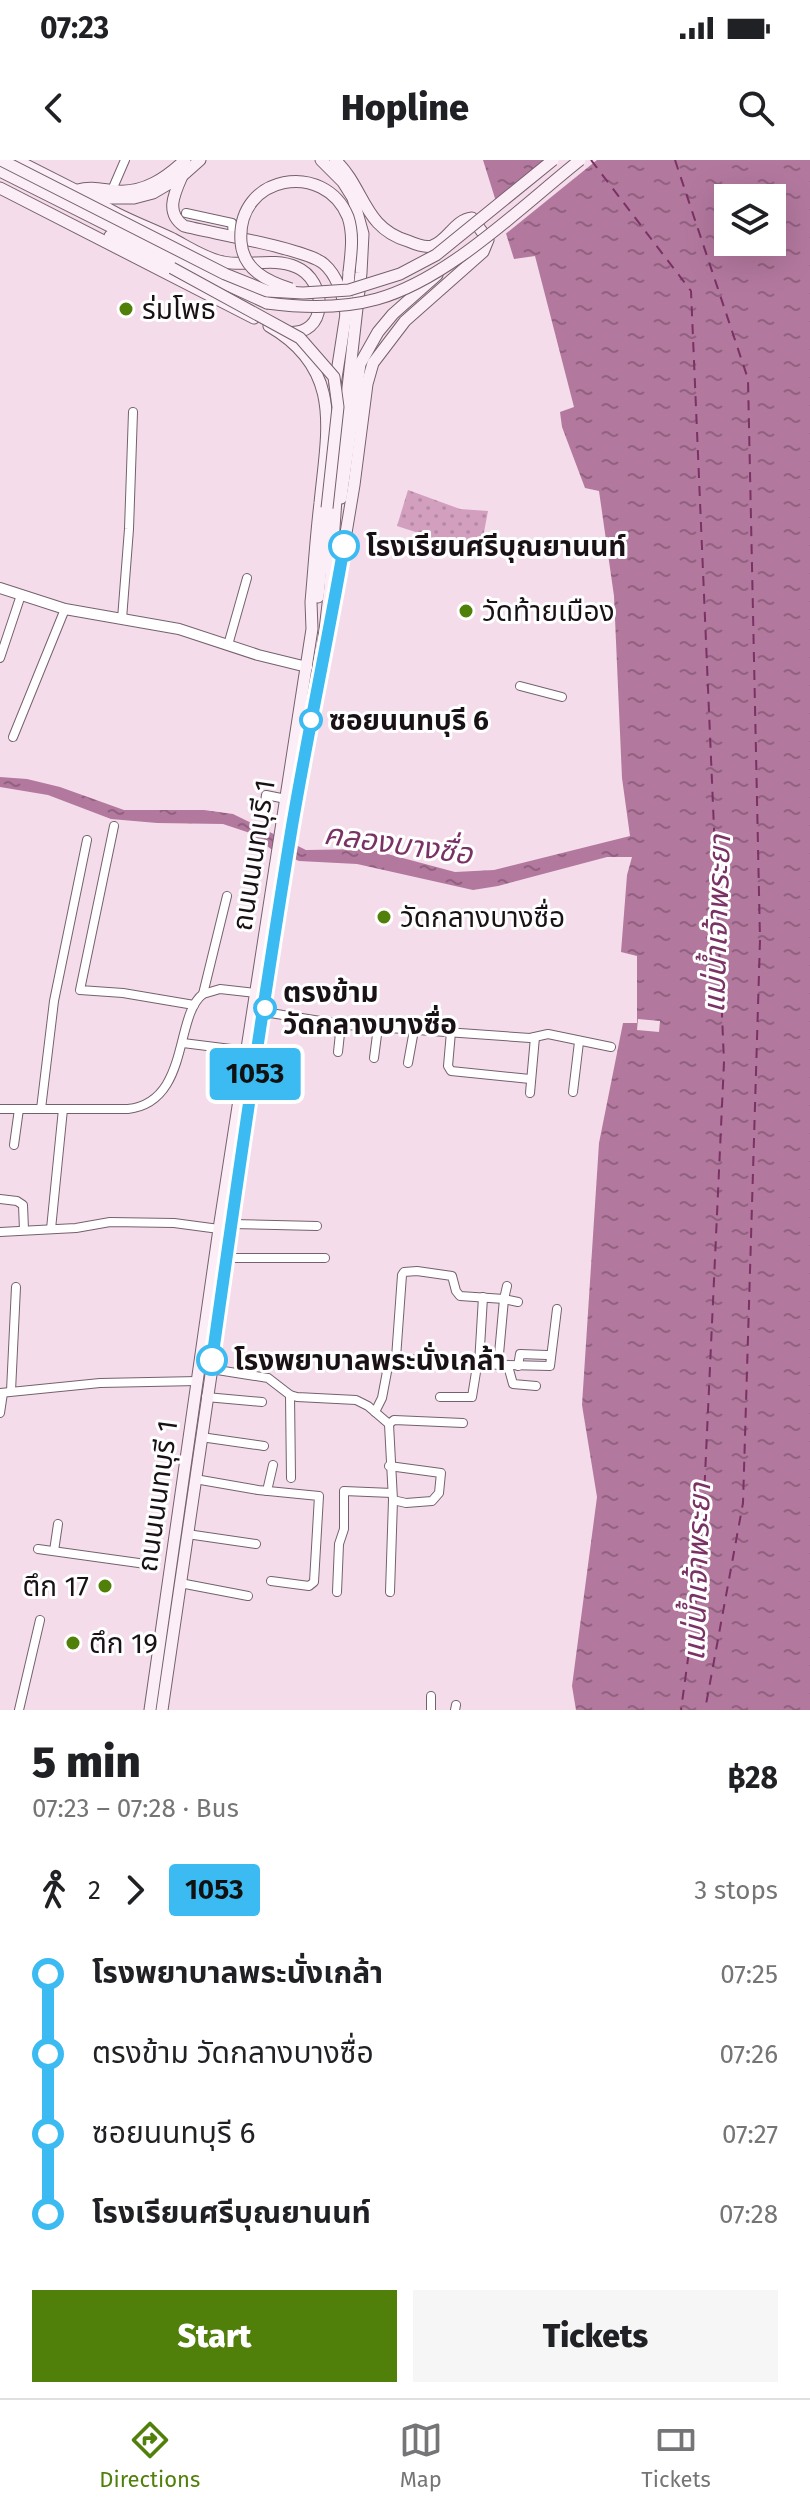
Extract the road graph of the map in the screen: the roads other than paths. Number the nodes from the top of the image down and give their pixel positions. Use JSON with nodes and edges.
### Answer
{"nodes":[{"id":1,"x":1,"y":160,"type":"edge"},
{"id":2,"x":16,"y":160,"type":"edge"},
{"id":3,"x":125,"y":160,"type":"edge"},
{"id":4,"x":185,"y":160,"type":"edge"},
{"id":5,"x":200,"y":160,"type":"edge"},
{"id":6,"x":321,"y":160,"type":"edge"},
{"id":7,"x":335,"y":160,"type":"edge"},
{"id":8,"x":553,"y":160,"type":"edge"},
{"id":9,"x":580,"y":160,"type":"edge"},
{"id":10,"x":0,"y":171,"type":"edge"},
{"id":11,"x":182,"y":176,"type":"junction"},
{"id":12,"x":0,"y":181,"type":"edge"},
{"id":13,"x":0,"y":188,"type":"edge"},
{"id":14,"x":78,"y":190,"type":"junction"},
{"id":15,"x":112,"y":190,"type":"junction"},
{"id":16,"x":91,"y":198,"type":"junction"},
{"id":17,"x":186,"y":213,"type":"dead end"},
{"id":18,"x":233,"y":238,"type":"junction"},
{"id":19,"x":449,"y":265,"type":"junction"},
{"id":20,"x":172,"y":268,"type":"junction"},
{"id":21,"x":303,"y":293,"type":"junction"},
{"id":22,"x":267,"y":303,"type":"junction"},
{"id":23,"x":346,"y":314,"type":"junction"},
{"id":24,"x":273,"y":328,"type":"junction"},
{"id":25,"x":133,"y":412,"type":"dead end"},
{"id":26,"x":329,"y":417,"type":"junction"},
{"id":27,"x":335,"y":522,"type":"junction"},
{"id":28,"x":247,"y":578,"type":"dead end"},
{"id":29,"x":0,"y":588,"type":"edge"},
{"id":30,"x":21,"y":595,"type":"junction"},
{"id":31,"x":65,"y":609,"type":"junction"},
{"id":32,"x":122,"y":619,"type":"junction"},
{"id":33,"x":312,"y":629,"type":"junction"},
{"id":34,"x":5,"y":630,"type":"edge"},
{"id":35,"x":228,"y":645,"type":"junction"},
{"id":36,"x":0,"y":658,"type":"edge"},
{"id":37,"x":321,"y":664,"type":"junction"},
{"id":38,"x":307,"y":667,"type":"junction"},
{"id":39,"x":520,"y":686,"type":"dead end"},
{"id":40,"x":562,"y":697,"type":"dead end"},
{"id":41,"x":13,"y":737,"type":"dead end"},
{"id":42,"x":286,"y":799,"type":"junction"},
{"id":43,"x":264,"y":809,"type":"dead end"},
{"id":44,"x":114,"y":826,"type":"dead end"},
{"id":45,"x":287,"y":827,"type":"junction"},
{"id":46,"x":87,"y":840,"type":"dead end"},
{"id":47,"x":280,"y":868,"type":"junction"},
{"id":48,"x":227,"y":896,"type":"dead end"},
{"id":49,"x":256,"y":993,"type":"junction"},
{"id":50,"x":203,"y":994,"type":"junction"},
{"id":51,"x":194,"y":1005,"type":"junction"},
{"id":52,"x":264,"y":1012,"type":"junction"},
{"id":53,"x":341,"y":1024,"type":"junction"},
{"id":54,"x":378,"y":1027,"type":"junction"},
{"id":55,"x":414,"y":1030,"type":"junction"},
{"id":56,"x":451,"y":1032,"type":"junction"},
{"id":57,"x":535,"y":1037,"type":"junction"},
{"id":58,"x":579,"y":1042,"type":"junction"},
{"id":59,"x":183,"y":1043,"type":"junction"},
{"id":60,"x":611,"y":1047,"type":"dead end"},
{"id":61,"x":247,"y":1051,"type":"junction"},
{"id":62,"x":338,"y":1052,"type":"dead end"},
{"id":63,"x":374,"y":1058,"type":"dead end"},
{"id":64,"x":408,"y":1063,"type":"dead end"},
{"id":65,"x":530,"y":1079,"type":"junction"},
{"id":66,"x":573,"y":1092,"type":"dead end"},
{"id":67,"x":530,"y":1093,"type":"dead end"},
{"id":68,"x":0,"y":1109,"type":"edge"},
{"id":69,"x":19,"y":1109,"type":"junction"},
{"id":70,"x":41,"y":1109,"type":"junction"},
{"id":71,"x":63,"y":1109,"type":"junction"},
{"id":72,"x":14,"y":1145,"type":"dead end"},
{"id":73,"x":0,"y":1199,"type":"edge"},
{"id":74,"x":232,"y":1224,"type":"junction"},
{"id":75,"x":317,"y":1226,"type":"dead end"},
{"id":76,"x":51,"y":1229,"type":"junction"},
{"id":77,"x":219,"y":1229,"type":"junction"},
{"id":78,"x":24,"y":1230,"type":"junction"},
{"id":79,"x":0,"y":1232,"type":"edge"},
{"id":80,"x":227,"y":1258,"type":"junction"},
{"id":81,"x":325,"y":1258,"type":"dead end"},
{"id":82,"x":507,"y":1286,"type":"dead end"},
{"id":83,"x":16,"y":1287,"type":"dead end"},
{"id":84,"x":483,"y":1297,"type":"junction"},
{"id":85,"x":504,"y":1299,"type":"junction"},
{"id":86,"x":518,"y":1302,"type":"dead end"},
{"id":87,"x":557,"y":1309,"type":"dead end"},
{"id":88,"x":547,"y":1355,"type":"dead end"},
{"id":89,"x":396,"y":1358,"type":"junction"},
{"id":90,"x":475,"y":1364,"type":"junction"},
{"id":91,"x":508,"y":1366,"type":"junction"},
{"id":92,"x":211,"y":1369,"type":"junction"},
{"id":93,"x":198,"y":1381,"type":"junction"},
{"id":94,"x":536,"y":1386,"type":"dead end"},
{"id":95,"x":5,"y":1392,"type":"edge"},
{"id":96,"x":290,"y":1395,"type":"junction"},
{"id":97,"x":206,"y":1397,"type":"junction"},
{"id":98,"x":440,"y":1397,"type":"dead end"},
{"id":99,"x":262,"y":1402,"type":"dead end"},
{"id":100,"x":375,"y":1412,"type":"junction"},
{"id":101,"x":0,"y":1413,"type":"edge"},
{"id":102,"x":463,"y":1423,"type":"dead end"},
{"id":103,"x":389,"y":1424,"type":"junction"},
{"id":104,"x":201,"y":1437,"type":"junction"},
{"id":105,"x":264,"y":1446,"type":"dead end"},
{"id":106,"x":273,"y":1465,"type":"dead end"},
{"id":107,"x":389,"y":1466,"type":"junction"},
{"id":108,"x":291,"y":1478,"type":"dead end"},
{"id":109,"x":195,"y":1479,"type":"junction"},
{"id":110,"x":267,"y":1491,"type":"junction"},
{"id":111,"x":392,"y":1497,"type":"junction"},
{"id":112,"x":58,"y":1524,"type":"dead end"},
{"id":113,"x":187,"y":1534,"type":"junction"},
{"id":114,"x":256,"y":1544,"type":"dead end"},
{"id":115,"x":38,"y":1549,"type":"dead end"},
{"id":116,"x":54,"y":1551,"type":"junction"},
{"id":117,"x":153,"y":1565,"type":"dead end"},
{"id":118,"x":271,"y":1581,"type":"dead end"},
{"id":119,"x":180,"y":1583,"type":"junction"},
{"id":120,"x":337,"y":1592,"type":"dead end"},
{"id":121,"x":390,"y":1592,"type":"dead end"},
{"id":122,"x":248,"y":1596,"type":"dead end"},
{"id":123,"x":40,"y":1620,"type":"dead end"},
{"id":124,"x":431,"y":1696,"type":"dead end"},
{"id":125,"x":19,"y":1710,"type":"edge"},
{"id":126,"x":150,"y":1710,"type":"edge"},
{"id":127,"x":162,"y":1710,"type":"edge"},
{"id":128,"x":431,"y":1710,"type":"edge"}],
"edges":[{"from":1,"to":21,"type":"main road","bridge":true},
{"from":2,"to":14,"type":"main road"},
{"from":3,"to":15,"type":"street"},
{"from":4,"to":15,"type":"main road"},
{"from":5,"to":11,"type":"main road"},
{"from":6,"to":27,"type":"main road","name":"ถนนนนทบุรี 1"},
{"from":7,"to":37,"type":"main road"},
{"from":8,"to":21,"type":"main road","bridge":true},
{"from":9,"to":19,"type":"main road","bridge":true},
{"from":10,"to":22,"type":"main road"},
{"from":11,"to":16,"type":"main road"},
{"from":11,"to":18,"type":"main road"},
{"from":12,"to":20,"type":"main road"},
{"from":13,"to":24,"type":"main road","name":"ถนนนนทบุรี 1"},
{"from":14,"to":15,"type":"main road"},
{"from":14,"to":16,"type":"main road"},
{"from":16,"to":24,"type":"main road"},
{"from":17,"to":18,"type":"street"},
{"from":18,"to":23,"type":"main road"},
{"from":19,"to":22,"type":"main road","bridge":true},
{"from":19,"to":27,"type":"main road","bridge":true},
{"from":20,"to":22,"type":"main road","bridge":true},
{"from":20,"to":33,"type":"main road","bridge":true},
{"from":21,"to":23,"type":"main road","bridge":true},
{"from":23,"to":26,"type":"main road"},
{"from":24,"to":26,"type":"main road","name":"ถนนนนทบุรี 1"},
{"from":25,"to":32,"type":"street"},
{"from":26,"to":33,"type":"main road","name":"ถนนนนทบุรี 1"},
{"from":27,"to":37,"type":"main road","name":"ถนนนนทบุรี 1"},
{"from":28,"to":35,"type":"street"},
{"from":29,"to":30,"type":"street"},
{"from":30,"to":31,"type":"street"},
{"from":30,"to":34,"type":"street"},
{"from":31,"to":32,"type":"street"},
{"from":31,"to":41,"type":"street"},
{"from":32,"to":35,"type":"street"},
{"from":33,"to":38,"type":"main road","name":"ถนนนนทบุรี 1"},
{"from":34,"to":36,"type":"street"},
{"from":35,"to":38,"type":"street"},
{"from":37,"to":45,"type":"main road","name":"ถนนนนทบุรี 1"},
{"from":38,"to":42,"type":"main road","name":"ถนนนนทบุรี 1"},
{"from":39,"to":40,"type":"street"},
{"from":42,"to":43,"type":"street"},
{"from":42,"to":45,"type":"main road","name":"ถนนนนทบุรี 1"},
{"from":44,"to":51,"type":"street"},
{"from":45,"to":47,"type":"main road","name":"ถนนนนทบุรี 1"},
{"from":46,"to":70,"type":"street"},
{"from":47,"to":49,"type":"main road","name":"ถนนนนทบุรี 1"},
{"from":47,"to":52,"type":"main road","name":"ถนนนนทบุรี 1"},
{"from":48,"to":50,"type":"street"},
{"from":49,"to":50,"type":"street"},
{"from":49,"to":61,"type":"main road","name":"ถนนนนทบุรี 1"},
{"from":50,"to":51,"type":"street"},
{"from":51,"to":59,"type":"street"},
{"from":52,"to":53,"type":"street"},
{"from":52,"to":74,"type":"main road","name":"ถนนนนทบุรี 1"},
{"from":53,"to":54,"type":"street"},
{"from":53,"to":62,"type":"street"},
{"from":54,"to":55,"type":"street"},
{"from":54,"to":63,"type":"street"},
{"from":55,"to":56,"type":"street"},
{"from":55,"to":64,"type":"street"},
{"from":56,"to":57,"type":"street"},
{"from":56,"to":65,"type":"street"},
{"from":57,"to":58,"type":"street"},
{"from":57,"to":65,"type":"street"},
{"from":58,"to":60,"type":"street"},
{"from":58,"to":66,"type":"street"},
{"from":59,"to":61,"type":"street"},
{"from":59,"to":71,"type":"street"},
{"from":61,"to":77,"type":"main road","name":"ถนนนนทบุรี 1"},
{"from":65,"to":67,"type":"street"},
{"from":68,"to":69,"type":"street"},
{"from":69,"to":70,"type":"street"},
{"from":69,"to":72,"type":"street"},
{"from":70,"to":71,"type":"street"},
{"from":71,"to":76,"type":"street"},
{"from":73,"to":78,"type":"street"},
{"from":74,"to":75,"type":"street"},
{"from":74,"to":80,"type":"main road","name":"ถนนนนทบุรี 1"},
{"from":76,"to":77,"type":"street"},
{"from":76,"to":78,"type":"street"},
{"from":77,"to":93,"type":"main road","name":"ถนนนนทบุรี 1"},
{"from":78,"to":79,"type":"street"},
{"from":80,"to":81,"type":"street"},
{"from":80,"to":92,"type":"main road","name":"ถนนนนทบุรี 1"},
{"from":82,"to":85,"type":"street"},
{"from":83,"to":95,"type":"street"},
{"from":84,"to":85,"type":"street"},
{"from":84,"to":89,"type":"street"},
{"from":84,"to":90,"type":"street"},
{"from":85,"to":86,"type":"street"},
{"from":85,"to":91,"type":"street"},
{"from":87,"to":91,"type":"street"},
{"from":88,"to":91,"type":"street"},
{"from":89,"to":90,"type":"street"},
{"from":89,"to":100,"type":"street"},
{"from":90,"to":91,"type":"street"},
{"from":90,"to":98,"type":"street"},
{"from":91,"to":94,"type":"street"},
{"from":92,"to":96,"type":"street"},
{"from":92,"to":97,"type":"main road","name":"ถนนนนทบุรี 1"},
{"from":93,"to":95,"type":"street"},
{"from":93,"to":126,"type":"main road","name":"ถนนนนทบุรี 1"},
{"from":95,"to":101,"type":"street"},
{"from":96,"to":100,"type":"street"},
{"from":96,"to":108,"type":"street"},
{"from":97,"to":99,"type":"street"},
{"from":97,"to":104,"type":"main road","name":"ถนนนนทบุรี 1"},
{"from":100,"to":103,"type":"street"},
{"from":102,"to":103,"type":"street"},
{"from":103,"to":107,"type":"street"},
{"from":104,"to":105,"type":"street"},
{"from":104,"to":109,"type":"main road","name":"ถนนนนทบุรี 1"},
{"from":106,"to":110,"type":"street"},
{"from":107,"to":111,"type":"street"},
{"from":107,"to":111,"type":"street"},
{"from":109,"to":110,"type":"street"},
{"from":109,"to":113,"type":"main road","name":"ถนนนนทบุรี 1"},
{"from":110,"to":118,"type":"street"},
{"from":111,"to":120,"type":"street"},
{"from":111,"to":121,"type":"street"},
{"from":112,"to":116,"type":"street"},
{"from":113,"to":114,"type":"street"},
{"from":113,"to":119,"type":"main road","name":"ถนนนนทบุรี 1"},
{"from":115,"to":116,"type":"street"},
{"from":116,"to":117,"type":"street"},
{"from":119,"to":122,"type":"street"},
{"from":119,"to":127,"type":"main road","name":"ถนนนนทบุรี 1"},
{"from":123,"to":125,"type":"street"},
{"from":124,"to":128,"type":"street"}]}
